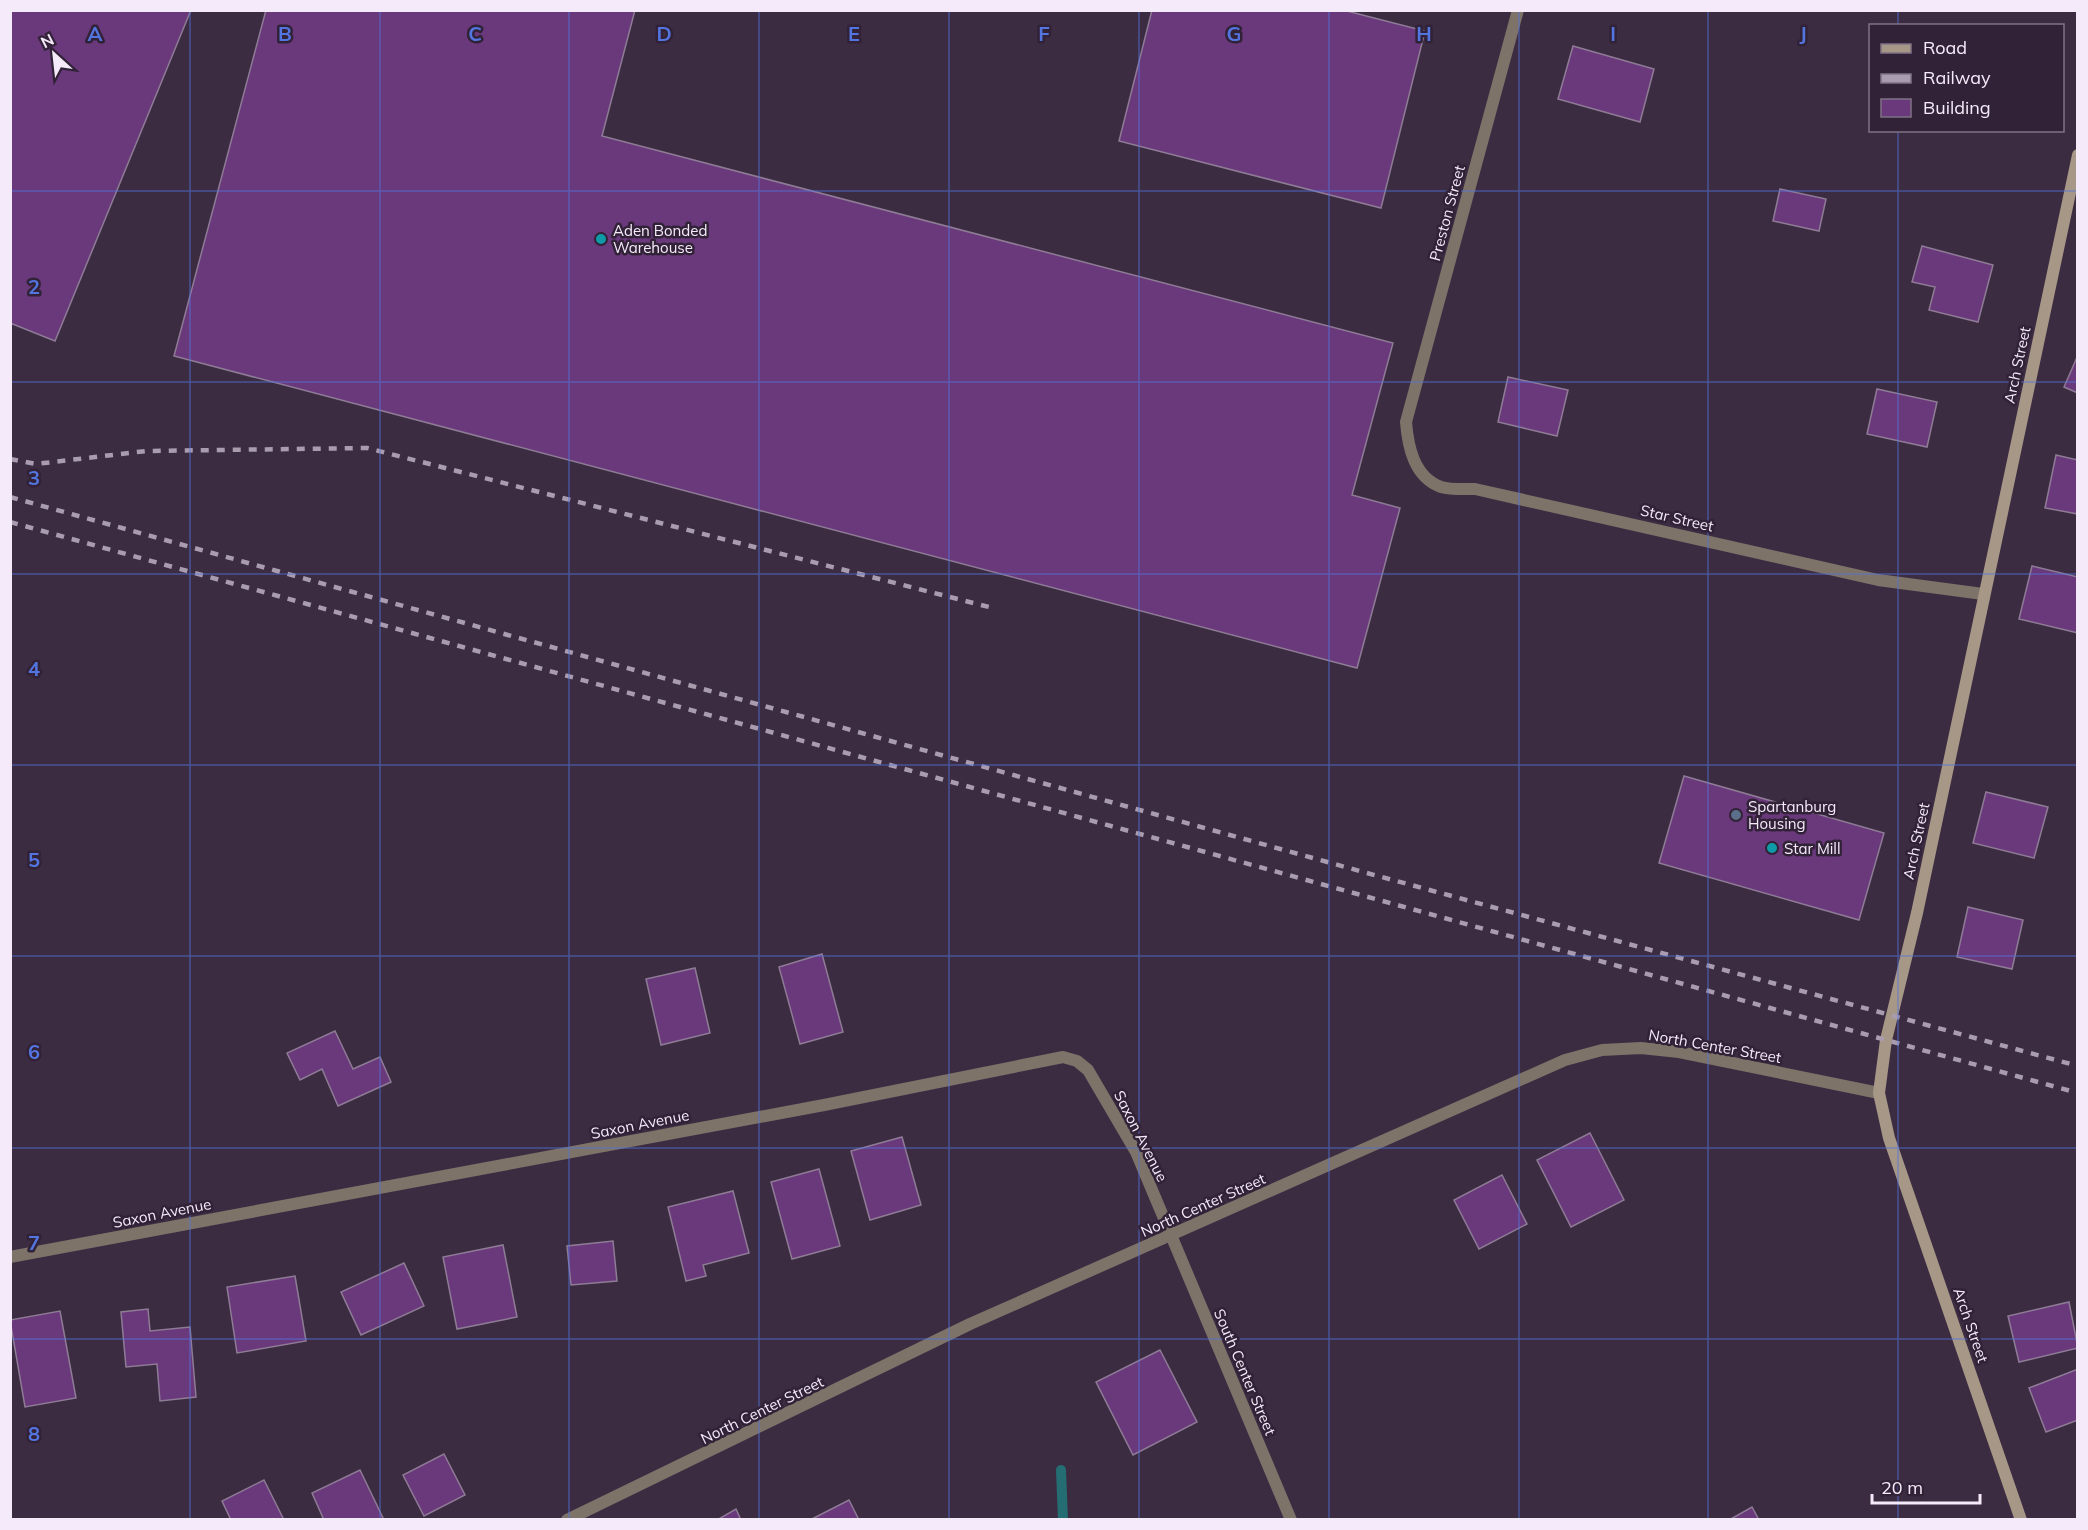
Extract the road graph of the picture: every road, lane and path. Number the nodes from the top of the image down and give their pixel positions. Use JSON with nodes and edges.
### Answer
{"nodes":[{"id":1,"x":1518,"y":10,"type":"edge"},
{"id":2,"x":2078,"y":155,"type":"edge"},
{"id":3,"x":2075,"y":179,"type":"edge"},
{"id":4,"x":1406,"y":422,"type":"joint"},
{"id":5,"x":1983,"y":594,"type":"junction"},
{"id":6,"x":1879,"y":1093,"type":"junction"},
{"id":7,"x":1172,"y":1235,"type":"junction"},
{"id":8,"x":10,"y":1257,"type":"edge"},
{"id":9,"x":567,"y":1520,"type":"edge"},
{"id":10,"x":1291,"y":1520,"type":"edge"},
{"id":11,"x":2021,"y":1520,"type":"edge"}],
"edges":[{"from":1,"to":4,"type":"street","name":"Preston Street"},
{"from":2,"to":3,"type":"street","name":"Arch Street"},
{"from":3,"to":5,"type":"street","name":"Arch Street"},
{"from":4,"to":5,"type":"street","name":"Star Street"},
{"from":5,"to":6,"type":"street","name":"Arch Street"},
{"from":6,"to":7,"type":"street","name":"North Center Street"},
{"from":6,"to":11,"type":"street","name":"Arch Street"},
{"from":7,"to":8,"type":"street","name":"Saxon Avenue"},
{"from":7,"to":9,"type":"street","name":"North Center Street"},
{"from":7,"to":10,"type":"street","name":"South Center Street"}]}
